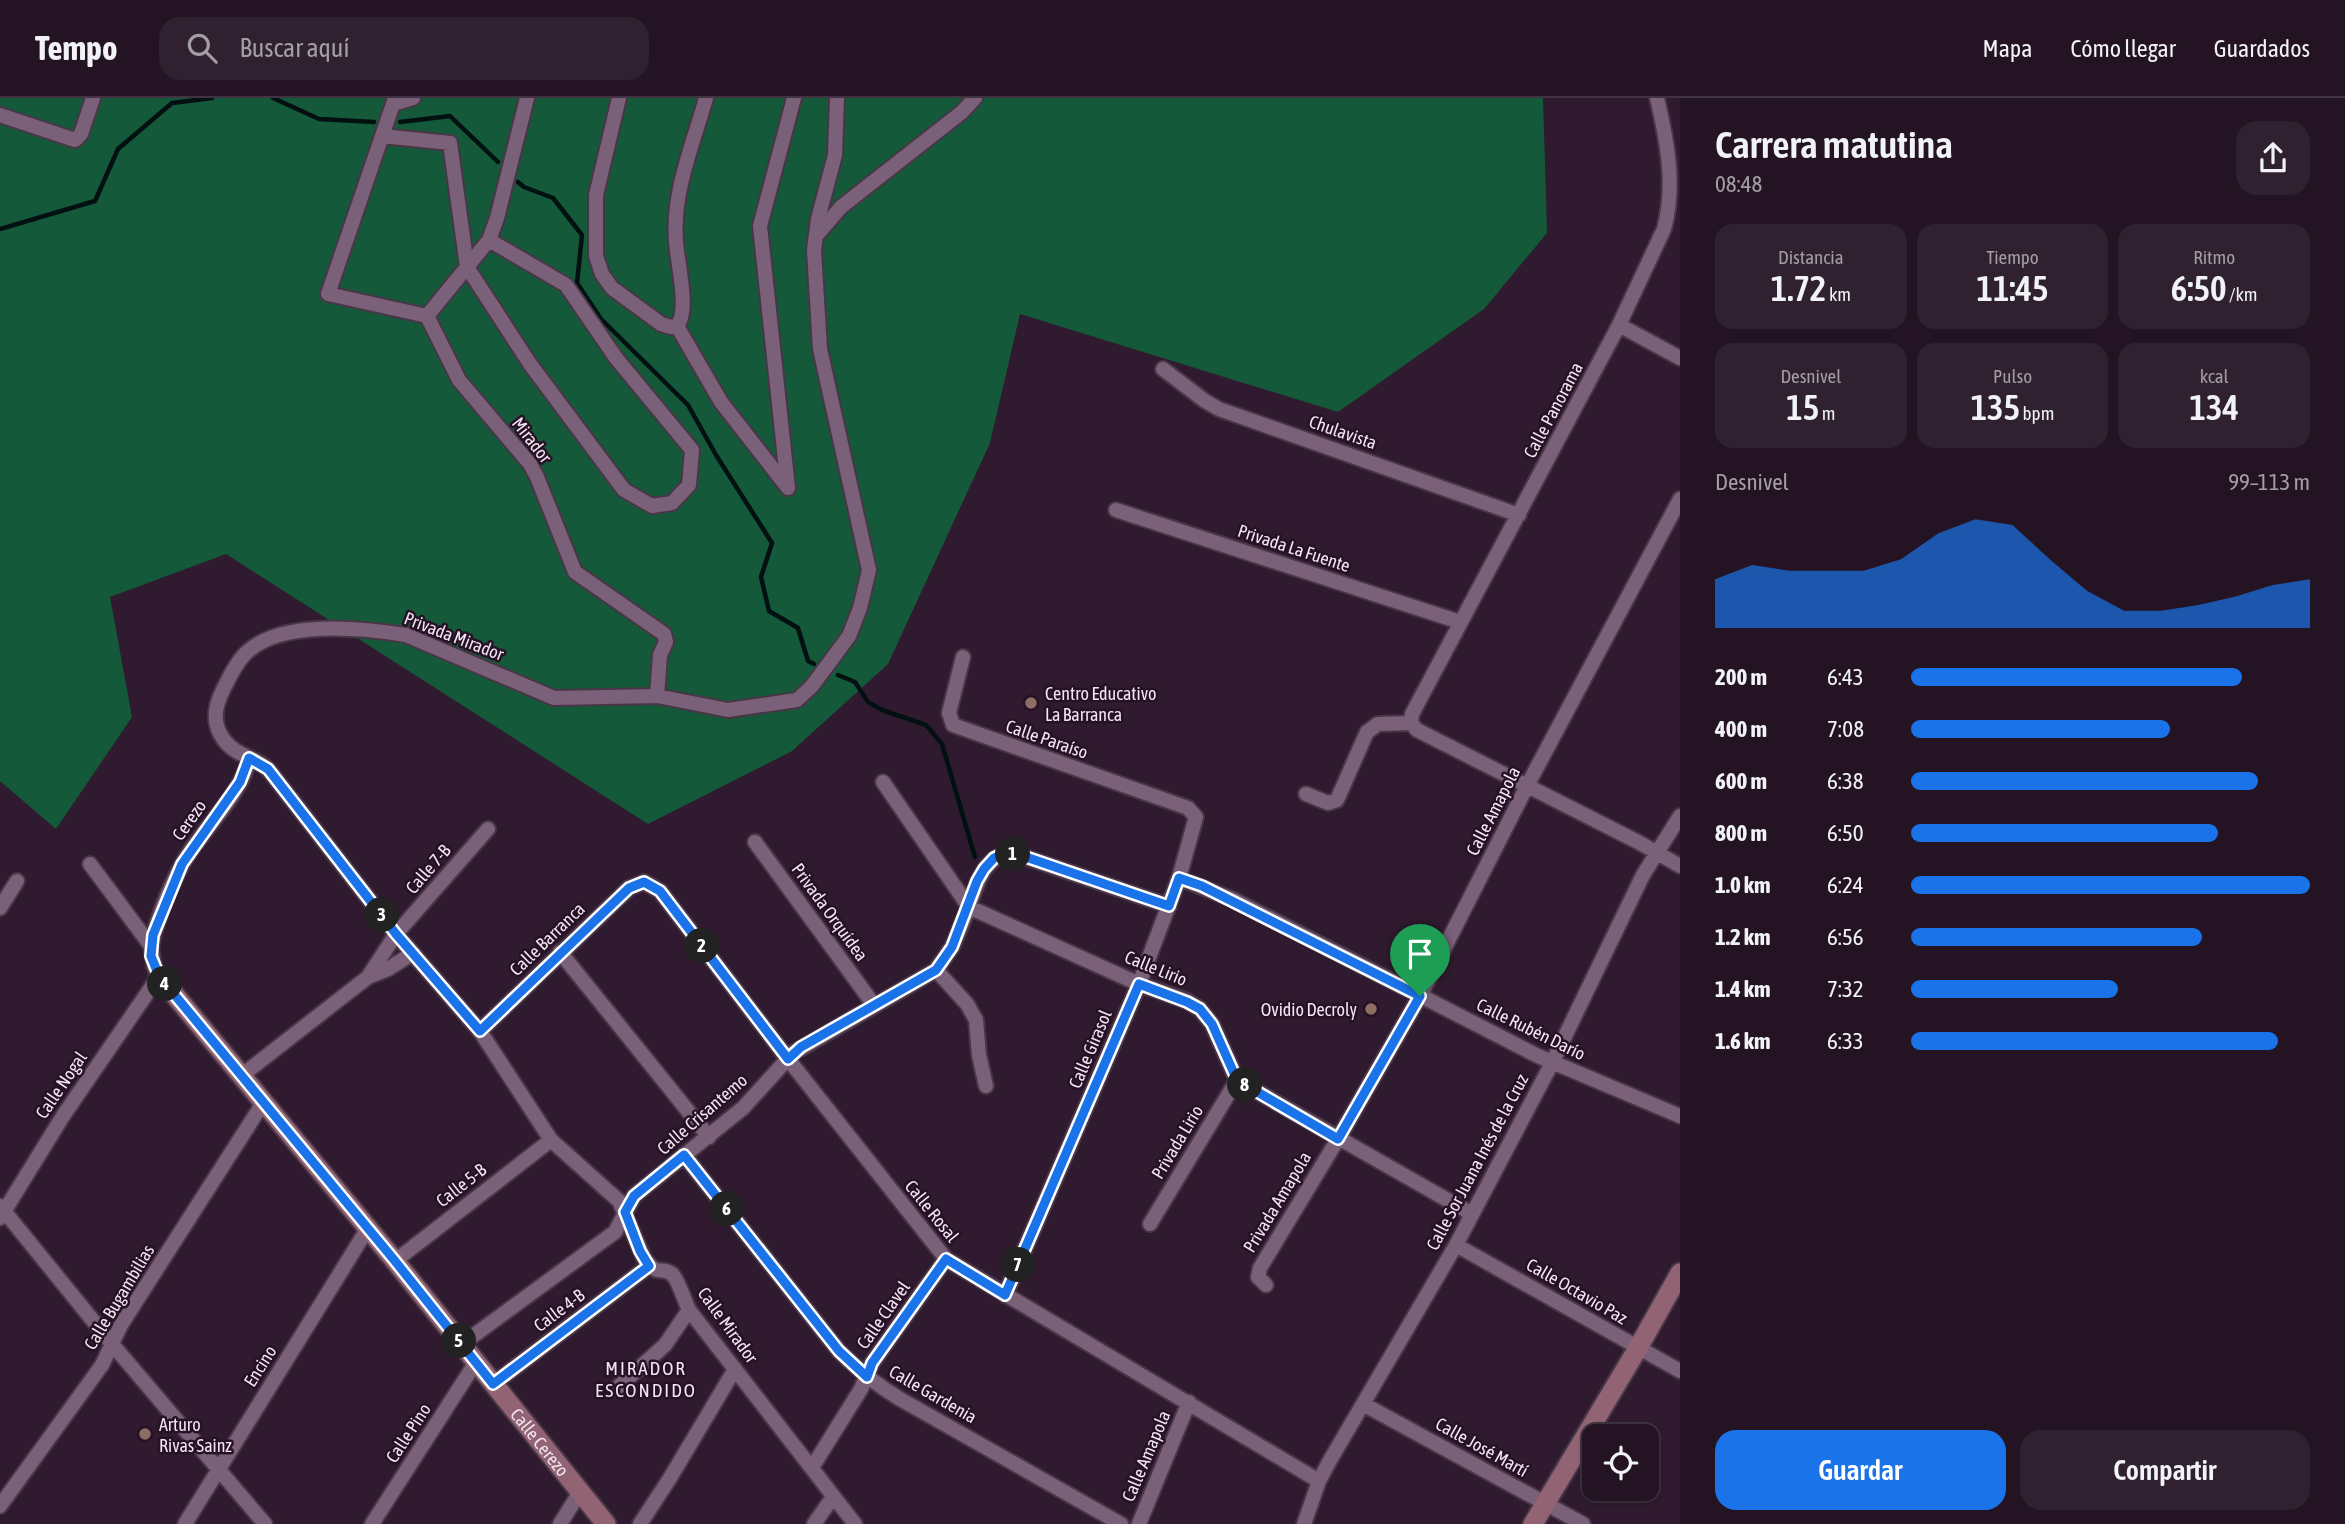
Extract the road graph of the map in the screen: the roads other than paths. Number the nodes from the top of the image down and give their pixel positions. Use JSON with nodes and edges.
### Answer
{"nodes":[{"id":1,"x":93,"y":98,"type":"edge"},
{"id":2,"x":413,"y":98,"type":"edge"},
{"id":3,"x":527,"y":98,"type":"edge"},
{"id":4,"x":619,"y":98,"type":"edge"},
{"id":5,"x":706,"y":98,"type":"edge"},
{"id":6,"x":794,"y":98,"type":"edge"},
{"id":7,"x":837,"y":98,"type":"edge"},
{"id":8,"x":975,"y":98,"type":"edge"},
{"id":9,"x":1657,"y":98,"type":"edge"},
{"id":10,"x":394,"y":101,"type":"edge"},
{"id":11,"x":0,"y":116,"type":"edge"},
{"id":12,"x":382,"y":136,"type":"junction"},
{"id":13,"x":815,"y":237,"type":"junction"},
{"id":14,"x":489,"y":240,"type":"junction"},
{"id":15,"x":467,"y":267,"type":"junction"},
{"id":16,"x":427,"y":316,"type":"junction"},
{"id":17,"x":1619,"y":325,"type":"junction"},
{"id":18,"x":677,"y":326,"type":"junction"},
{"id":19,"x":1680,"y":358,"type":"edge"},
{"id":20,"x":1163,"y":369,"type":"dead end"},
{"id":21,"x":1680,"y":499,"type":"edge"},
{"id":22,"x":1116,"y":510,"type":"dead end"},
{"id":23,"x":1519,"y":514,"type":"junction"},
{"id":24,"x":1460,"y":622,"type":"junction"},
{"id":25,"x":963,"y":657,"type":"dead end"},
{"id":26,"x":657,"y":696,"type":"junction"},
{"id":27,"x":1411,"y":723,"type":"junction"},
{"id":28,"x":249,"y":758,"type":"junction"},
{"id":29,"x":883,"y":782,"type":"dead end"},
{"id":30,"x":1527,"y":786,"type":"junction"},
{"id":31,"x":1306,"y":794,"type":"dead end"},
{"id":32,"x":1195,"y":813,"type":"joint"},
{"id":33,"x":1680,"y":816,"type":"edge"},
{"id":34,"x":488,"y":829,"type":"dead end"},
{"id":35,"x":755,"y":842,"type":"dead end"},
{"id":36,"x":1657,"y":852,"type":"junction"},
{"id":37,"x":90,"y":864,"type":"dead end"},
{"id":38,"x":1680,"y":866,"type":"edge"},
{"id":39,"x":1179,"y":878,"type":"junction"},
{"id":40,"x":17,"y":881,"type":"dead end"},
{"id":41,"x":644,"y":882,"type":"joint"},
{"id":42,"x":1169,"y":906,"type":"junction"},
{"id":43,"x":0,"y":908,"type":"edge"},
{"id":44,"x":967,"y":912,"type":"junction"},
{"id":45,"x":396,"y":934,"type":"junction"},
{"id":46,"x":151,"y":946,"type":"junction"},
{"id":47,"x":560,"y":952,"type":"junction"},
{"id":48,"x":413,"y":953,"type":"junction"},
{"id":49,"x":936,"y":970,"type":"junction"},
{"id":50,"x":159,"y":976,"type":"junction"},
{"id":51,"x":368,"y":977,"type":"junction"},
{"id":52,"x":1139,"y":984,"type":"junction"},
{"id":53,"x":1420,"y":996,"type":"junction"},
{"id":54,"x":874,"y":1004,"type":"junction"},
{"id":55,"x":480,"y":1031,"type":"junction"},
{"id":56,"x":788,"y":1059,"type":"junction"},
{"id":57,"x":1552,"y":1063,"type":"junction"},
{"id":58,"x":241,"y":1076,"type":"junction"},
{"id":59,"x":1237,"y":1080,"type":"junction"},
{"id":60,"x":986,"y":1086,"type":"dead end"},
{"id":61,"x":263,"y":1103,"type":"junction"},
{"id":62,"x":1680,"y":1116,"type":"edge"},
{"id":63,"x":709,"y":1137,"type":"junction"},
{"id":64,"x":1338,"y":1139,"type":"junction"},
{"id":65,"x":551,"y":1140,"type":"junction"},
{"id":66,"x":684,"y":1155,"type":"junction"},
{"id":67,"x":2,"y":1212,"type":"edge"},
{"id":68,"x":625,"y":1212,"type":"junction"},
{"id":69,"x":1472,"y":1214,"type":"junction"},
{"id":70,"x":1150,"y":1224,"type":"dead end"},
{"id":71,"x":368,"y":1228,"type":"junction"},
{"id":72,"x":1456,"y":1245,"type":"junction"},
{"id":73,"x":946,"y":1259,"type":"junction"},
{"id":74,"x":395,"y":1261,"type":"junction"},
{"id":75,"x":649,"y":1266,"type":"junction"},
{"id":76,"x":1680,"y":1273,"type":"edge"},
{"id":77,"x":1266,"y":1285,"type":"dead end"},
{"id":78,"x":1005,"y":1295,"type":"junction"},
{"id":79,"x":689,"y":1310,"type":"junction"},
{"id":80,"x":112,"y":1343,"type":"junction"},
{"id":81,"x":462,"y":1344,"type":"junction"},
{"id":82,"x":1638,"y":1348,"type":"junction"},
{"id":83,"x":476,"y":1363,"type":"junction"},
{"id":84,"x":735,"y":1369,"type":"junction"},
{"id":85,"x":1680,"y":1371,"type":"edge"},
{"id":86,"x":867,"y":1377,"type":"junction"},
{"id":87,"x":493,"y":1384,"type":"junction"},
{"id":88,"x":616,"y":1389,"type":"dead end"},
{"id":89,"x":1189,"y":1402,"type":"junction"},
{"id":90,"x":1363,"y":1404,"type":"junction"},
{"id":91,"x":813,"y":1466,"type":"junction"},
{"id":92,"x":220,"y":1469,"type":"junction"},
{"id":93,"x":1319,"y":1481,"type":"junction"},
{"id":94,"x":580,"y":1492,"type":"junction"},
{"id":95,"x":832,"y":1497,"type":"junction"},
{"id":96,"x":1545,"y":1503,"type":"junction"},
{"id":97,"x":0,"y":1506,"type":"edge"},
{"id":98,"x":185,"y":1524,"type":"edge"},
{"id":99,"x":265,"y":1524,"type":"edge"},
{"id":100,"x":373,"y":1524,"type":"edge"},
{"id":101,"x":560,"y":1524,"type":"edge"},
{"id":102,"x":606,"y":1524,"type":"edge"},
{"id":103,"x":640,"y":1524,"type":"edge"},
{"id":104,"x":814,"y":1524,"type":"edge"},
{"id":105,"x":855,"y":1524,"type":"edge"},
{"id":106,"x":1121,"y":1524,"type":"edge"},
{"id":107,"x":1139,"y":1524,"type":"edge"},
{"id":108,"x":1304,"y":1524,"type":"edge"},
{"id":109,"x":1533,"y":1524,"type":"edge"},
{"id":110,"x":1583,"y":1524,"type":"edge"}],
"edges":[{"from":1,"to":11,"type":"street"},
{"from":2,"to":10,"type":"street"},
{"from":3,"to":14,"type":"street"},
{"from":4,"to":18,"type":"street"},
{"from":5,"to":18,"type":"street"},
{"from":6,"to":18,"type":"street"},
{"from":7,"to":13,"type":"street","name":"Privada Mirador"},
{"from":8,"to":13,"type":"street"},
{"from":9,"to":17,"type":"street","name":"Calle Panorama"},
{"from":10,"to":12,"type":"street"},
{"from":12,"to":15,"type":"street"},
{"from":12,"to":16,"type":"street"},
{"from":13,"to":26,"type":"street","name":"Privada Mirador"},
{"from":14,"to":15,"type":"street"},
{"from":14,"to":15,"type":"street"},
{"from":15,"to":16,"type":"street"},
{"from":16,"to":26,"type":"street","name":"Mirador"},
{"from":17,"to":19,"type":"street"},
{"from":17,"to":23,"type":"street","name":"Calle Panorama"},
{"from":20,"to":23,"type":"street","name":"Chulavista"},
{"from":21,"to":30,"type":"street","name":"Calle Amapola"},
{"from":22,"to":24,"type":"street","name":"Privada La Fuente"},
{"from":23,"to":24,"type":"street","name":"Calle Panorama"},
{"from":24,"to":27,"type":"street","name":"Calle Panorama"},
{"from":25,"to":32,"type":"street","name":"Calle Paraíso"},
{"from":26,"to":28,"type":"street","name":"Privada Mirador"},
{"from":27,"to":30,"type":"street"},
{"from":27,"to":31,"type":"street"},
{"from":28,"to":45,"type":"street","name":"Privada Mirador"},
{"from":28,"to":46,"type":"street","name":"Cerezo"},
{"from":29,"to":44,"type":"street"},
{"from":30,"to":36,"type":"street"},
{"from":30,"to":53,"type":"street","name":"Calle Amapola"},
{"from":32,"to":39,"type":"street","name":"Calle Girasol"},
{"from":33,"to":36,"type":"street","name":"Calle Sor Juana Inés de la Cruz"},
{"from":34,"to":45,"type":"street","name":"Calle 7-B"},
{"from":35,"to":54,"type":"street","name":"Privada Orquídea"},
{"from":36,"to":38,"type":"street"},
{"from":36,"to":57,"type":"street","name":"Calle Sor Juana Inés de la Cruz"},
{"from":37,"to":46,"type":"street","name":"Calle Cerezo"},
{"from":39,"to":42,"type":"street","name":"Calle Girasol"},
{"from":39,"to":53,"type":"street","name":"Calle Rubén Darío"},
{"from":40,"to":43,"type":"street"},
{"from":41,"to":47,"type":"street","name":"Calle Barranca"},
{"from":41,"to":56,"type":"street","name":"Calle Rosal"},
{"from":42,"to":44,"type":"street"},
{"from":42,"to":52,"type":"street","name":"Calle Girasol"},
{"from":44,"to":49,"type":"street","name":"Calle Crisantemo"},
{"from":44,"to":52,"type":"street","name":"Calle Lirio"},
{"from":45,"to":48,"type":"street","name":"Privada Mirador"},
{"from":45,"to":51,"type":"street"},
{"from":46,"to":50,"type":"street","name":"Calle Cerezo"},
{"from":47,"to":55,"type":"street","name":"Calle Barranca"},
{"from":47,"to":63,"type":"street"},
{"from":48,"to":51,"type":"street"},
{"from":48,"to":55,"type":"street"},
{"from":49,"to":54,"type":"street","name":"Calle Crisantemo"},
{"from":49,"to":60,"type":"street"},
{"from":50,"to":58,"type":"street","name":"Calle Cerezo"},
{"from":50,"to":67,"type":"street","name":"Calle Nogal"},
{"from":51,"to":58,"type":"street"},
{"from":52,"to":59,"type":"street","name":"Calle Lirio"},
{"from":52,"to":78,"type":"street","name":"Calle Girasol"},
{"from":53,"to":57,"type":"street","name":"Calle Rubén Darío"},
{"from":53,"to":64,"type":"street","name":"Calle Amapola"},
{"from":54,"to":56,"type":"street","name":"Calle Crisantemo"},
{"from":55,"to":65,"type":"street"},
{"from":56,"to":63,"type":"street","name":"Calle Crisantemo"},
{"from":56,"to":73,"type":"street","name":"Calle Rosal"},
{"from":57,"to":62,"type":"street","name":"Calle Rubén Darío"},
{"from":57,"to":69,"type":"street","name":"Calle Sor Juana Inés de la Cruz"},
{"from":58,"to":61,"type":"street","name":"Calle Cerezo"},
{"from":59,"to":64,"type":"street"},
{"from":59,"to":70,"type":"street","name":"Privada Lirio"},
{"from":61,"to":71,"type":"street","name":"Calle Cerezo"},
{"from":61,"to":80,"type":"street","name":"Calle Bugambilias"},
{"from":63,"to":66,"type":"street","name":"Calle Crisantemo"},
{"from":64,"to":69,"type":"street"},
{"from":64,"to":77,"type":"street","name":"Privada Amapola"},
{"from":65,"to":68,"type":"street"},
{"from":65,"to":74,"type":"street","name":"Calle 5-B"},
{"from":66,"to":68,"type":"street","name":"Calle Crisantemo"},
{"from":66,"to":86,"type":"street","name":"Calle Gardenia"},
{"from":67,"to":80,"type":"street"},
{"from":68,"to":75,"type":"street"},
{"from":68,"to":81,"type":"street","name":"Calle Crisantemo"},
{"from":69,"to":72,"type":"street","name":"Calle Sor Juana Inés de la Cruz"},
{"from":71,"to":74,"type":"street","name":"Calle Cerezo"},
{"from":71,"to":92,"type":"street","name":"Encino"},
{"from":72,"to":82,"type":"street","name":"Calle Octavio Paz"},
{"from":72,"to":90,"type":"street","name":"Calle Sor Juana Inés de la Cruz"},
{"from":73,"to":78,"type":"street","name":"Calle Rosal"},
{"from":73,"to":86,"type":"street","name":"Calle Clavel"},
{"from":74,"to":81,"type":"street","name":"Calle Cerezo"},
{"from":75,"to":79,"type":"street","name":"Calle Mirador"},
{"from":75,"to":87,"type":"street","name":"Calle 4-B"},
{"from":76,"to":82,"type":"street"},
{"from":78,"to":89,"type":"street","name":"Calle Rosal"},
{"from":79,"to":84,"type":"street","name":"Calle Mirador"},
{"from":79,"to":88,"type":"street"},
{"from":80,"to":92,"type":"street"},
{"from":80,"to":97,"type":"street","name":"Calle Bugambilias"},
{"from":81,"to":83,"type":"street","name":"Calle Cerezo"},
{"from":82,"to":85,"type":"street","name":"Calle Octavio Paz"},
{"from":82,"to":96,"type":"street"},
{"from":83,"to":87,"type":"street","name":"Calle Cerezo"},
{"from":83,"to":100,"type":"street","name":"Calle Pino"},
{"from":84,"to":91,"type":"street","name":"Calle Mirador"},
{"from":84,"to":103,"type":"street"},
{"from":86,"to":91,"type":"street","name":"Calle Clavel"},
{"from":86,"to":106,"type":"street","name":"Calle Gardenia"},
{"from":87,"to":94,"type":"street","name":"Calle Cerezo"},
{"from":89,"to":93,"type":"street","name":"Calle Rosal"},
{"from":89,"to":107,"type":"street","name":"Calle Amapola"},
{"from":90,"to":93,"type":"street","name":"Calle Sor Juana Inés de la Cruz"},
{"from":90,"to":96,"type":"street","name":"Calle José Martí"},
{"from":91,"to":95,"type":"street","name":"Calle Mirador"},
{"from":92,"to":98,"type":"street","name":"Encino"},
{"from":92,"to":99,"type":"street"},
{"from":93,"to":108,"type":"street","name":"Calle Sor Juana Inés de la Cruz"},
{"from":94,"to":101,"type":"street"},
{"from":94,"to":102,"type":"street","name":"Calle Cerezo"},
{"from":95,"to":104,"type":"street"},
{"from":95,"to":105,"type":"street","name":"Calle Mirador"},
{"from":96,"to":109,"type":"street"},
{"from":96,"to":110,"type":"street","name":"Calle José Martí"}]}
